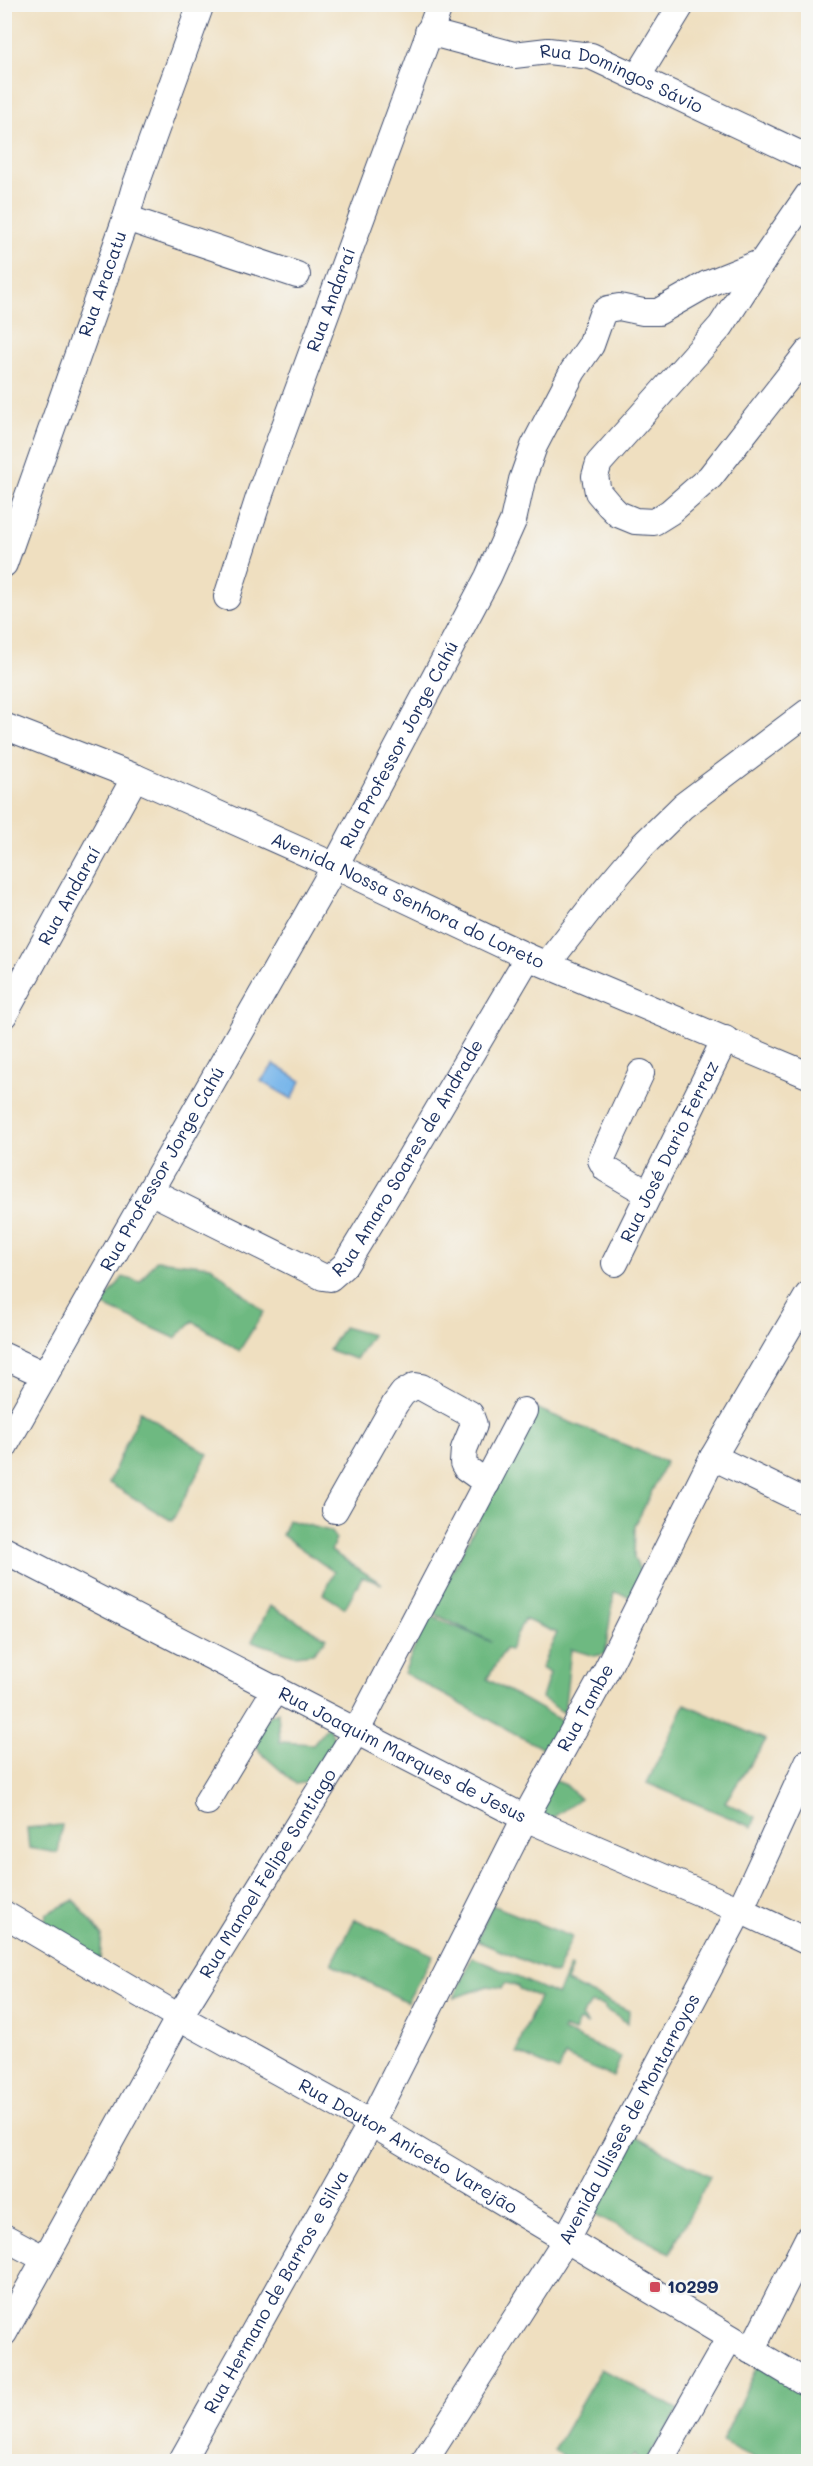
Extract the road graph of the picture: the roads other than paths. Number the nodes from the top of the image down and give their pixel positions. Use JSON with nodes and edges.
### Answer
{"nodes":[{"id":1,"x":201,"y":4,"type":"edge"},
{"id":2,"x":440,"y":4,"type":"edge"},
{"id":3,"x":682,"y":4,"type":"edge"},
{"id":4,"x":428,"y":32,"type":"junction"},
{"id":5,"x":638,"y":76,"type":"junction"},
{"id":6,"x":808,"y":158,"type":"edge"},
{"id":7,"x":808,"y":195,"type":"edge"},
{"id":8,"x":126,"y":218,"type":"junction"},
{"id":9,"x":762,"y":262,"type":"junction"},
{"id":10,"x":297,"y":275,"type":"dead end"},
{"id":11,"x":808,"y":352,"type":"edge"},
{"id":12,"x":4,"y":564,"type":"edge"},
{"id":13,"x":227,"y":597,"type":"dead end"},
{"id":14,"x":808,"y":712,"type":"edge"},
{"id":15,"x":4,"y":726,"type":"edge"},
{"id":16,"x":135,"y":777,"type":"junction"},
{"id":17,"x":335,"y":866,"type":"junction"},
{"id":18,"x":538,"y":960,"type":"junction"},
{"id":19,"x":4,"y":1015,"type":"edge"},
{"id":20,"x":725,"y":1039,"type":"junction"},
{"id":21,"x":641,"y":1073,"type":"dead end"},
{"id":22,"x":808,"y":1075,"type":"edge"},
{"id":23,"x":150,"y":1191,"type":"junction"},
{"id":24,"x":649,"y":1194,"type":"junction"},
{"id":25,"x":615,"y":1263,"type":"dead end"},
{"id":26,"x":808,"y":1295,"type":"edge"},
{"id":27,"x":4,"y":1356,"type":"edge"},
{"id":28,"x":45,"y":1376,"type":"junction"},
{"id":29,"x":524,"y":1411,"type":"dead end"},
{"id":30,"x":4,"y":1447,"type":"edge"},
{"id":31,"x":713,"y":1457,"type":"junction"},
{"id":32,"x":487,"y":1484,"type":"junction"},
{"id":33,"x":808,"y":1503,"type":"edge"},
{"id":34,"x":335,"y":1510,"type":"dead end"},
{"id":35,"x":4,"y":1550,"type":"edge"},
{"id":36,"x":276,"y":1688,"type":"junction"},
{"id":37,"x":357,"y":1730,"type":"junction"},
{"id":38,"x":808,"y":1762,"type":"edge"},
{"id":39,"x":207,"y":1802,"type":"dead end"},
{"id":40,"x":525,"y":1818,"type":"junction"},
{"id":41,"x":740,"y":1910,"type":"junction"},
{"id":42,"x":4,"y":1914,"type":"edge"},
{"id":43,"x":808,"y":1942,"type":"edge"},
{"id":44,"x":179,"y":2017,"type":"junction"},
{"id":45,"x":371,"y":2123,"type":"junction"},
{"id":46,"x":4,"y":2237,"type":"edge"},
{"id":47,"x":808,"y":2238,"type":"edge"},
{"id":48,"x":565,"y":2241,"type":"junction"},
{"id":49,"x":45,"y":2259,"type":"junction"},
{"id":50,"x":4,"y":2333,"type":"edge"},
{"id":51,"x":740,"y":2345,"type":"junction"},
{"id":52,"x":808,"y":2384,"type":"edge"},
{"id":53,"x":181,"y":2462,"type":"edge"},
{"id":54,"x":424,"y":2462,"type":"edge"},
{"id":55,"x":659,"y":2462,"type":"edge"}],
"edges":[{"from":1,"to":8,"type":"street","name":"Rua Aracatu"},
{"from":2,"to":4,"type":"street","name":"Rua Andaraí"},
{"from":3,"to":5,"type":"street"},
{"from":4,"to":5,"type":"street","name":"Rua Domingos Sávio"},
{"from":4,"to":13,"type":"street","name":"Rua Andaraí"},
{"from":5,"to":6,"type":"street","name":"Rua Domingos Sávio"},
{"from":7,"to":9,"type":"street"},
{"from":8,"to":10,"type":"street"},
{"from":8,"to":12,"type":"street","name":"Rua Aracatu"},
{"from":9,"to":11,"type":"street"},
{"from":9,"to":17,"type":"street","name":"Rua Professor Jorge Cahú"},
{"from":14,"to":18,"type":"street","name":"Rua Amaro Soares de Andrade"},
{"from":15,"to":16,"type":"street","name":"Avenida Nossa Senhora do Loreto"},
{"from":16,"to":17,"type":"street","name":"Avenida Nossa Senhora do Loreto"},
{"from":16,"to":19,"type":"street","name":"Rua Andaraí"},
{"from":17,"to":18,"type":"street","name":"Avenida Nossa Senhora do Loreto"},
{"from":17,"to":23,"type":"street","name":"Rua Professor Jorge Cahú"},
{"from":18,"to":20,"type":"street","name":"Avenida Nossa Senhora do Loreto"},
{"from":18,"to":23,"type":"street","name":"Rua Amaro Soares de Andrade"},
{"from":20,"to":22,"type":"street","name":"Avenida Nossa Senhora do Loreto"},
{"from":20,"to":24,"type":"street","name":"Rua José Dario Ferraz"},
{"from":21,"to":24,"type":"street"},
{"from":23,"to":28,"type":"street","name":"Rua Professor Jorge Cahú"},
{"from":24,"to":25,"type":"street","name":"Rua José Dario Ferraz"},
{"from":26,"to":31,"type":"street","name":"Rua Tambe"},
{"from":27,"to":28,"type":"street"},
{"from":28,"to":30,"type":"street","name":"Rua Professor Jorge Cahú"},
{"from":29,"to":32,"type":"street","name":"Rua Manoel Felipe Santiago"},
{"from":31,"to":33,"type":"street"},
{"from":31,"to":40,"type":"street","name":"Rua Tambe"},
{"from":32,"to":34,"type":"street"},
{"from":32,"to":37,"type":"street","name":"Rua Manoel Felipe Santiago"},
{"from":35,"to":36,"type":"street","name":"Rua Joaquim Marques de Jesus"},
{"from":36,"to":37,"type":"street","name":"Rua Joaquim Marques de Jesus"},
{"from":36,"to":39,"type":"street"},
{"from":37,"to":40,"type":"street","name":"Rua Joaquim Marques de Jesus"},
{"from":37,"to":44,"type":"street","name":"Rua Manoel Felipe Santiago"},
{"from":38,"to":41,"type":"street","name":"Avenida Ulisses de Montarroyos"},
{"from":40,"to":41,"type":"street","name":"Rua Joaquim Marques de Jesus"},
{"from":40,"to":45,"type":"street","name":"Rua Tambe"},
{"from":41,"to":43,"type":"street","name":"Rua Joaquim Marques de Jesus"},
{"from":41,"to":48,"type":"street","name":"Avenida Ulisses de Montarroyos"},
{"from":42,"to":44,"type":"street","name":"Rua Doutor Aniceto Varejão"},
{"from":44,"to":45,"type":"street","name":"Rua Doutor Aniceto Varejão"},
{"from":44,"to":49,"type":"street","name":"Rua Manoel Felipe Santiago"},
{"from":45,"to":48,"type":"street","name":"Rua Doutor Aniceto Varejão"},
{"from":45,"to":53,"type":"street","name":"Rua Hermano de Barros e Silva"},
{"from":46,"to":49,"type":"street"},
{"from":47,"to":51,"type":"street"},
{"from":48,"to":51,"type":"street","name":"Rua Doutor Aniceto Varejão"},
{"from":48,"to":54,"type":"street","name":"Avenida Ulisses de Montarroyos"},
{"from":49,"to":50,"type":"street","name":"Rua Manoel Felipe Santiago"},
{"from":51,"to":52,"type":"street","name":"Rua Doutor Aniceto Varejão"},
{"from":51,"to":55,"type":"street"}]}
